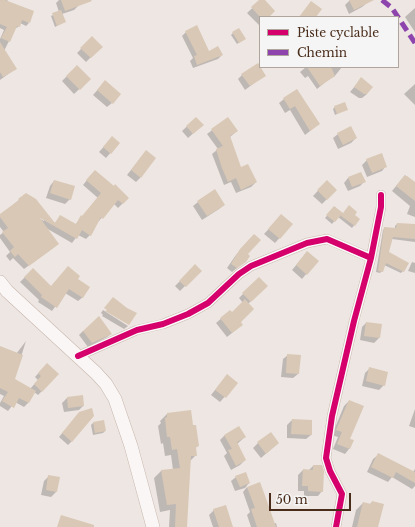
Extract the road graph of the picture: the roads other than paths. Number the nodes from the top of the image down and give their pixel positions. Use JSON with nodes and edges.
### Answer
{"nodes":[{"id":1,"x":381,"y":195,"type":"dead end"},
{"id":2,"x":371,"y":258,"type":"junction"},
{"id":3,"x":0,"y":282,"type":"edge"},
{"id":4,"x":78,"y":356,"type":"junction"},
{"id":5,"x":153,"y":527,"type":"edge"},
{"id":6,"x":336,"y":527,"type":"edge"}],
"edges":[{"from":1,"to":2,"type":"street"},
{"from":2,"to":4,"type":"street"},
{"from":2,"to":6,"type":"street"},
{"from":3,"to":4,"type":"main road"},
{"from":4,"to":5,"type":"main road"}]}
